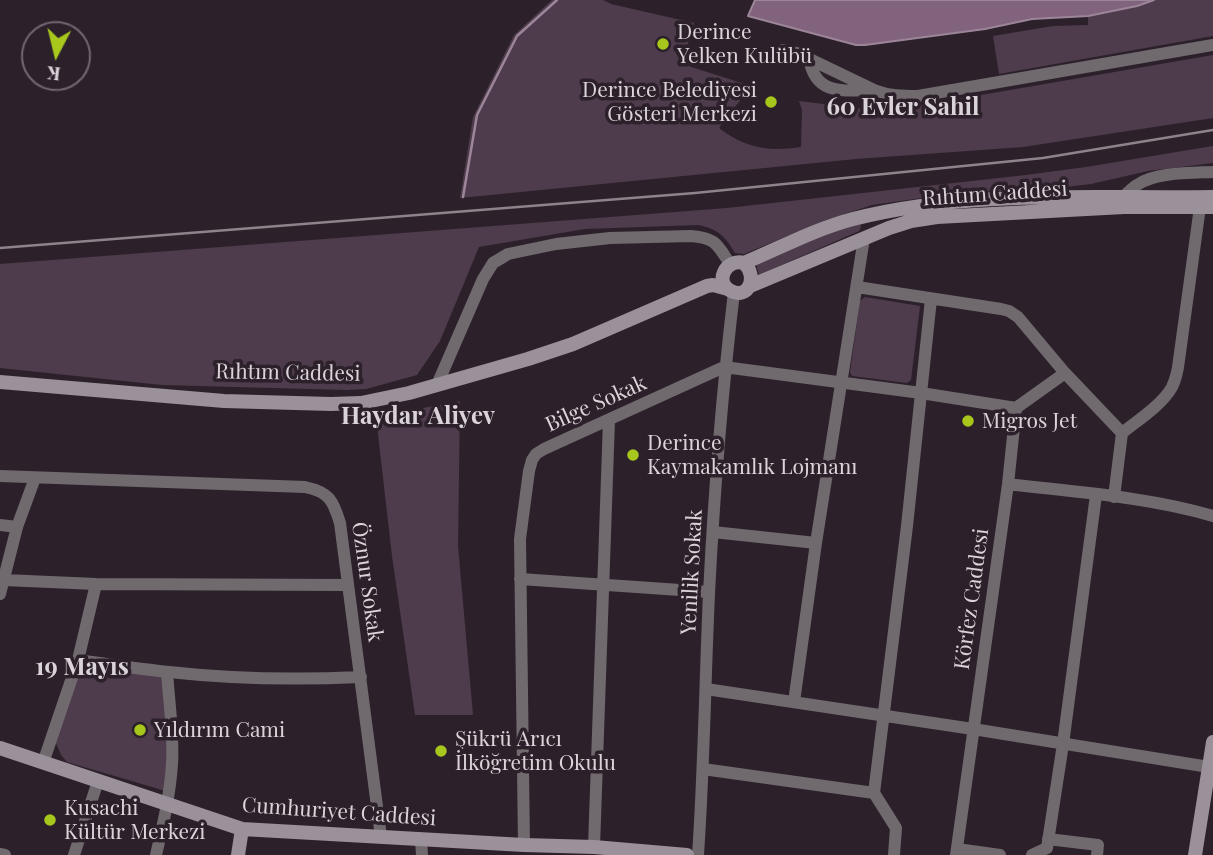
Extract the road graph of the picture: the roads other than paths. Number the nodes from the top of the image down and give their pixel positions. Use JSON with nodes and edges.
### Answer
{"nodes":[{"id":1,"x":1213,"y":39,"type":"edge"},
{"id":2,"x":1213,"y":45,"type":"edge"},
{"id":3,"x":783,"y":50,"type":"dead end"},
{"id":4,"x":874,"y":90,"type":"junction"},
{"id":5,"x":1213,"y":172,"type":"edge"},
{"id":6,"x":1124,"y":202,"type":"junction"},
{"id":7,"x":1207,"y":202,"type":"edge"},
{"id":8,"x":860,"y":218,"type":"junction"},
{"id":9,"x":864,"y":238,"type":"junction"},
{"id":10,"x":732,"y":267,"type":"junction"},
{"id":11,"x":750,"y":286,"type":"junction"},
{"id":12,"x":857,"y":287,"type":"junction"},
{"id":13,"x":731,"y":291,"type":"junction"},
{"id":14,"x":932,"y":299,"type":"junction"},
{"id":15,"x":724,"y":367,"type":"junction"},
{"id":16,"x":0,"y":373,"type":"edge"},
{"id":17,"x":1066,"y":373,"type":"junction"},
{"id":18,"x":439,"y":380,"type":"junction"},
{"id":19,"x":0,"y":382,"type":"edge"},
{"id":20,"x":841,"y":383,"type":"junction"},
{"id":21,"x":921,"y":393,"type":"junction"},
{"id":22,"x":1016,"y":408,"type":"junction"},
{"id":23,"x":609,"y":420,"type":"junction"},
{"id":24,"x":1122,"y":433,"type":"junction"},
{"id":25,"x":0,"y":476,"type":"edge"},
{"id":26,"x":35,"y":478,"type":"junction"},
{"id":27,"x":1008,"y":484,"type":"junction"},
{"id":28,"x":1096,"y":495,"type":"junction"},
{"id":29,"x":1114,"y":497,"type":"junction"},
{"id":30,"x":1213,"y":516,"type":"edge"},
{"id":31,"x":0,"y":525,"type":"edge"},
{"id":32,"x":17,"y":527,"type":"junction"},
{"id":33,"x":713,"y":532,"type":"junction"},
{"id":34,"x":816,"y":543,"type":"junction"},
{"id":35,"x":520,"y":579,"type":"junction"},
{"id":36,"x":4,"y":580,"type":"junction"},
{"id":37,"x":96,"y":584,"type":"junction"},
{"id":38,"x":603,"y":584,"type":"junction"},
{"id":39,"x":348,"y":585,"type":"junction"},
{"id":40,"x":709,"y":592,"type":"junction"},
{"id":41,"x":0,"y":594,"type":"edge"},
{"id":42,"x":78,"y":660,"type":"junction"},
{"id":43,"x":167,"y":672,"type":"junction"},
{"id":44,"x":361,"y":677,"type":"junction"},
{"id":45,"x":706,"y":689,"type":"junction"},
{"id":46,"x":794,"y":702,"type":"junction"},
{"id":47,"x":884,"y":715,"type":"junction"},
{"id":48,"x":973,"y":729,"type":"junction"},
{"id":49,"x":1213,"y":742,"type":"edge"},
{"id":50,"x":1063,"y":744,"type":"junction"},
{"id":51,"x":0,"y":748,"type":"edge"},
{"id":52,"x":43,"y":763,"type":"junction"},
{"id":53,"x":1209,"y":767,"type":"junction"},
{"id":54,"x":704,"y":769,"type":"junction"},
{"id":55,"x":98,"y":781,"type":"junction"},
{"id":56,"x":874,"y":793,"type":"junction"},
{"id":57,"x":1208,"y":804,"type":"edge"},
{"id":58,"x":168,"y":805,"type":"junction"},
{"id":59,"x":242,"y":829,"type":"junction"},
{"id":60,"x":381,"y":837,"type":"junction"},
{"id":61,"x":1048,"y":839,"type":"junction"},
{"id":62,"x":421,"y":840,"type":"junction"},
{"id":63,"x":524,"y":845,"type":"junction"},
{"id":64,"x":594,"y":847,"type":"junction"},
{"id":65,"x":620,"y":852,"type":"edge"},
{"id":66,"x":956,"y":852,"type":"edge"},
{"id":67,"x":74,"y":855,"type":"edge"},
{"id":68,"x":156,"y":855,"type":"edge"},
{"id":69,"x":238,"y":855,"type":"edge"},
{"id":70,"x":422,"y":855,"type":"edge"},
{"id":71,"x":687,"y":855,"type":"edge"},
{"id":72,"x":698,"y":855,"type":"edge"},
{"id":73,"x":894,"y":855,"type":"edge"},
{"id":74,"x":1000,"y":855,"type":"edge"},
{"id":75,"x":1032,"y":855,"type":"edge"},
{"id":76,"x":1097,"y":855,"type":"edge"},
{"id":77,"x":1195,"y":855,"type":"edge"}],
"edges":[{"from":1,"to":4,"type":"street"},
{"from":2,"to":4,"type":"street"},
{"from":3,"to":4,"type":"street"},
{"from":5,"to":6,"type":"street","name":"Rıhtım Caddesi"},
{"from":6,"to":7,"type":"main road","name":"Rıhtım Caddesi"},
{"from":6,"to":8,"type":"main road","name":"Rıhtım Caddesi"},
{"from":6,"to":9,"type":"main road","name":"Rıhtım Caddesi"},
{"from":7,"to":24,"type":"street"},
{"from":8,"to":9,"type":"main road"},
{"from":8,"to":10,"type":"main road","name":"Rıhtım Caddesi"},
{"from":9,"to":11,"type":"main road","name":"Rıhtım Caddesi"},
{"from":9,"to":12,"type":"street"},
{"from":10,"to":11,"type":"main road"},
{"from":10,"to":13,"type":"main road"},
{"from":10,"to":18,"type":"main road","name":"Rıhtım Caddesi"},
{"from":10,"to":18,"type":"street"},
{"from":11,"to":13,"type":"main road","name":"Rıhtım Caddesi"},
{"from":12,"to":14,"type":"street"},
{"from":12,"to":20,"type":"street"},
{"from":13,"to":15,"type":"street","name":"Yenilik Sokak"},
{"from":13,"to":18,"type":"main road","name":"Rıhtım Caddesi"},
{"from":14,"to":17,"type":"street"},
{"from":14,"to":21,"type":"street"},
{"from":15,"to":20,"type":"street"},
{"from":15,"to":23,"type":"street","name":"Bilge Sokak"},
{"from":15,"to":33,"type":"street","name":"Yenilik Sokak"},
{"from":16,"to":18,"type":"main road","name":"Rıhtım Caddesi"},
{"from":17,"to":22,"type":"street"},
{"from":17,"to":24,"type":"street"},
{"from":18,"to":19,"type":"main road","name":"Rıhtım Caddesi"},
{"from":20,"to":21,"type":"street"},
{"from":20,"to":34,"type":"street"},
{"from":21,"to":22,"type":"street"},
{"from":21,"to":47,"type":"street"},
{"from":22,"to":27,"type":"street","name":"Körfez Caddesi"},
{"from":23,"to":35,"type":"street","name":"Bilge Sokak"},
{"from":23,"to":38,"type":"street"},
{"from":24,"to":29,"type":"street"},
{"from":25,"to":26,"type":"street","name":"Öznur Sokak"},
{"from":26,"to":32,"type":"street"},
{"from":26,"to":39,"type":"street","name":"Öznur Sokak"},
{"from":27,"to":28,"type":"street"},
{"from":27,"to":48,"type":"street","name":"Körfez Caddesi"},
{"from":28,"to":29,"type":"street"},
{"from":28,"to":50,"type":"street"},
{"from":29,"to":30,"type":"street"},
{"from":31,"to":32,"type":"street"},
{"from":32,"to":36,"type":"street"},
{"from":33,"to":34,"type":"street"},
{"from":33,"to":40,"type":"street","name":"Yenilik Sokak"},
{"from":34,"to":46,"type":"street"},
{"from":35,"to":38,"type":"street"},
{"from":35,"to":63,"type":"street","name":"Bilge Sokak"},
{"from":36,"to":37,"type":"street"},
{"from":36,"to":41,"type":"street"},
{"from":37,"to":39,"type":"street"},
{"from":37,"to":42,"type":"street"},
{"from":38,"to":40,"type":"street"},
{"from":38,"to":64,"type":"street"},
{"from":39,"to":44,"type":"street","name":"Öznur Sokak"},
{"from":40,"to":45,"type":"street","name":"Yenilik Sokak"},
{"from":42,"to":43,"type":"street"},
{"from":42,"to":52,"type":"street"},
{"from":43,"to":44,"type":"street"},
{"from":43,"to":58,"type":"street"},
{"from":44,"to":60,"type":"street","name":"Öznur Sokak"},
{"from":45,"to":46,"type":"street"},
{"from":45,"to":54,"type":"street","name":"Yenilik Sokak"},
{"from":46,"to":47,"type":"street"},
{"from":47,"to":48,"type":"street"},
{"from":47,"to":56,"type":"street"},
{"from":48,"to":50,"type":"street"},
{"from":48,"to":66,"type":"street","name":"Körfez Caddesi"},
{"from":49,"to":53,"type":"main road"},
{"from":50,"to":53,"type":"street"},
{"from":50,"to":61,"type":"street"},
{"from":51,"to":52,"type":"main road","name":"Cumhuriyet Caddesi"},
{"from":52,"to":55,"type":"main road","name":"Cumhuriyet Caddesi"},
{"from":53,"to":57,"type":"main road"},
{"from":54,"to":56,"type":"street"},
{"from":54,"to":72,"type":"street","name":"Yenilik Sokak"},
{"from":55,"to":58,"type":"main road","name":"Cumhuriyet Caddesi"},
{"from":55,"to":67,"type":"street"},
{"from":56,"to":73,"type":"street"},
{"from":57,"to":77,"type":"main road"},
{"from":58,"to":59,"type":"main road","name":"Cumhuriyet Caddesi"},
{"from":58,"to":68,"type":"street"},
{"from":59,"to":60,"type":"main road","name":"Cumhuriyet Caddesi"},
{"from":59,"to":69,"type":"main road"},
{"from":60,"to":62,"type":"main road","name":"Cumhuriyet Caddesi"},
{"from":61,"to":75,"type":"street"},
{"from":61,"to":76,"type":"street"},
{"from":62,"to":63,"type":"main road","name":"Cumhuriyet Caddesi"},
{"from":62,"to":70,"type":"street"},
{"from":63,"to":64,"type":"main road","name":"Cumhuriyet Caddesi"},
{"from":64,"to":65,"type":"main road","name":"Cumhuriyet Caddesi"},
{"from":65,"to":71,"type":"main road","name":"Cumhuriyet Caddesi"},
{"from":66,"to":74,"type":"street"}]}
